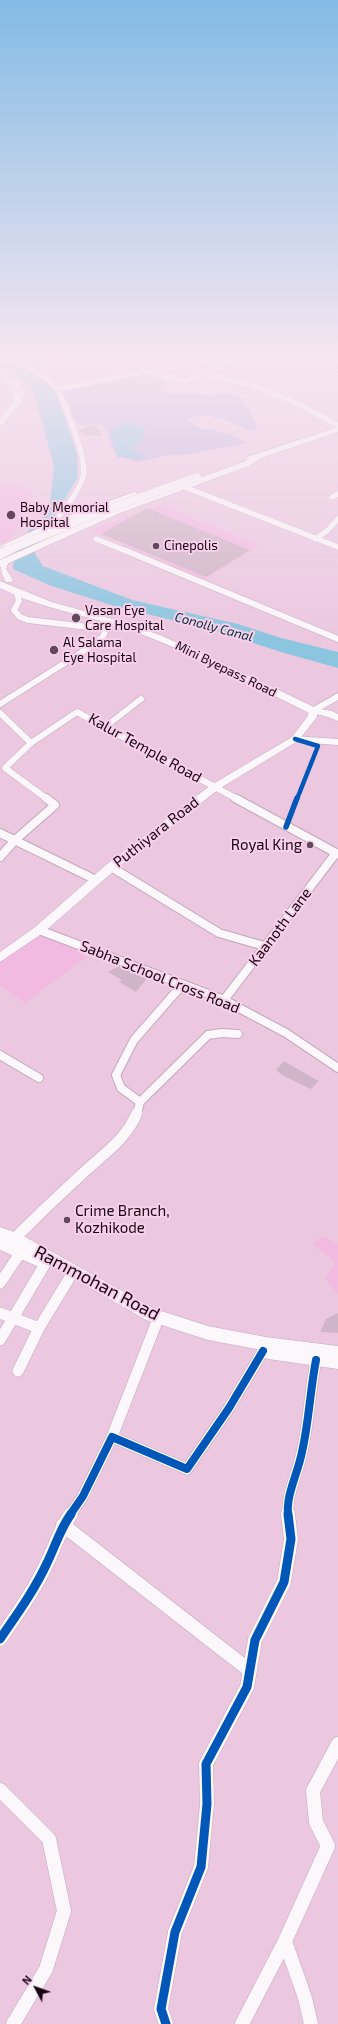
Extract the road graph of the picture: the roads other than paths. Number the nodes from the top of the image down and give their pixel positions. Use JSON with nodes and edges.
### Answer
{"nodes":[{"id":1,"x":80,"y":450,"type":"edge"},
{"id":2,"x":270,"y":450,"type":"edge"},
{"id":3,"x":272,"y":450,"type":"edge"},
{"id":4,"x":255,"y":456,"type":"junction"},
{"id":5,"x":183,"y":486,"type":"dead end"},
{"id":6,"x":338,"y":494,"type":"edge"},
{"id":7,"x":332,"y":497,"type":"dead end"},
{"id":8,"x":78,"y":515,"type":"junction"},
{"id":9,"x":60,"y":519,"type":"junction"},
{"id":10,"x":338,"y":519,"type":"edge"},
{"id":11,"x":89,"y":524,"type":"junction"},
{"id":12,"x":96,"y":539,"type":"dead end"},
{"id":13,"x":315,"y":539,"type":"junction"},
{"id":14,"x":338,"y":547,"type":"edge"},
{"id":15,"x":0,"y":549,"type":"edge"},
{"id":16,"x":3,"y":560,"type":"edge"},
{"id":17,"x":3,"y":581,"type":"edge"},
{"id":18,"x":17,"y":594,"type":"junction"},
{"id":19,"x":337,"y":638,"type":"edge"},
{"id":20,"x":338,"y":696,"type":"edge"},
{"id":21,"x":141,"y":699,"type":"dead end"},
{"id":22,"x":0,"y":704,"type":"edge"},
{"id":23,"x":317,"y":708,"type":"junction"},
{"id":24,"x":338,"y":712,"type":"edge"},
{"id":25,"x":0,"y":713,"type":"edge"},
{"id":26,"x":338,"y":718,"type":"edge"},
{"id":27,"x":105,"y":727,"type":"junction"},
{"id":28,"x":295,"y":739,"type":"junction"},
{"id":29,"x":338,"y":742,"type":"edge"},
{"id":30,"x":31,"y":743,"type":"junction"},
{"id":31,"x":215,"y":787,"type":"junction"},
{"id":32,"x":0,"y":833,"type":"edge"},
{"id":33,"x":15,"y":840,"type":"junction"},
{"id":34,"x":337,"y":854,"type":"edge"},
{"id":35,"x":0,"y":857,"type":"edge"},
{"id":36,"x":111,"y":867,"type":"junction"},
{"id":37,"x":96,"y":880,"type":"junction"},
{"id":38,"x":39,"y":930,"type":"junction"},
{"id":39,"x":264,"y":946,"type":"junction"},
{"id":40,"x":0,"y":958,"type":"edge"},
{"id":41,"x":182,"y":985,"type":"junction"},
{"id":42,"x":224,"y":1000,"type":"junction"},
{"id":43,"x":238,"y":1034,"type":"dead end"},
{"id":44,"x":0,"y":1055,"type":"edge"},
{"id":45,"x":338,"y":1068,"type":"edge"},
{"id":46,"x":39,"y":1078,"type":"dead end"},
{"id":47,"x":140,"y":1102,"type":"junction"},
{"id":48,"x":0,"y":1233,"type":"edge"},
{"id":49,"x":14,"y":1238,"type":"junction"},
{"id":50,"x":0,"y":1243,"type":"edge"},
{"id":51,"x":21,"y":1252,"type":"junction"},
{"id":52,"x":45,"y":1264,"type":"junction"},
{"id":53,"x":70,"y":1278,"type":"junction"},
{"id":54,"x":0,"y":1283,"type":"edge"},
{"id":55,"x":0,"y":1313,"type":"edge"},
{"id":56,"x":13,"y":1318,"type":"junction"},
{"id":57,"x":156,"y":1324,"type":"junction"},
{"id":58,"x":39,"y":1328,"type":"junction"},
{"id":59,"x":0,"y":1340,"type":"edge"},
{"id":60,"x":263,"y":1351,"type":"junction"},
{"id":61,"x":338,"y":1353,"type":"edge"},
{"id":62,"x":316,"y":1360,"type":"junction"},
{"id":63,"x":338,"y":1362,"type":"edge"},
{"id":64,"x":18,"y":1371,"type":"dead end"},
{"id":65,"x":112,"y":1437,"type":"junction"},
{"id":66,"x":63,"y":1525,"type":"junction"},
{"id":67,"x":0,"y":1639,"type":"edge"},
{"id":68,"x":249,"y":1670,"type":"junction"},
{"id":69,"x":338,"y":1744,"type":"edge"},
{"id":70,"x":0,"y":1790,"type":"edge"},
{"id":71,"x":285,"y":1941,"type":"junction"},
{"id":72,"x":13,"y":2024,"type":"edge"},
{"id":73,"x":166,"y":2024,"type":"edge"},
{"id":74,"x":242,"y":2024,"type":"edge"},
{"id":75,"x":311,"y":2024,"type":"edge"}],
"edges":[{"from":1,"to":9,"type":"street"},
{"from":2,"to":4,"type":"main road"},
{"from":3,"to":4,"type":"main road"},
{"from":4,"to":8,"type":"main road"},
{"from":4,"to":11,"type":"main road"},
{"from":4,"to":16,"type":"main road","bridge":true},
{"from":5,"to":13,"type":"street"},
{"from":6,"to":7,"type":"street"},
{"from":8,"to":9,"type":"main road"},
{"from":8,"to":11,"type":"main road"},
{"from":9,"to":15,"type":"main road"},
{"from":10,"to":13,"type":"street"},
{"from":11,"to":16,"type":"main road"},
{"from":12,"to":19,"type":"street"},
{"from":13,"to":14,"type":"street"},
{"from":16,"to":17,"type":"main road"},
{"from":17,"to":18,"type":"main road","name":"Mini Byepass Road"},
{"from":17,"to":23,"type":"main road"},
{"from":18,"to":22,"type":"street"},
{"from":18,"to":23,"type":"main road","name":"Mini Byepass Road"},
{"from":20,"to":23,"type":"main road"},
{"from":21,"to":27,"type":"street"},
{"from":23,"to":24,"type":"main road"},
{"from":23,"to":26,"type":"main road","name":"Mini Byepass Road"},
{"from":23,"to":28,"type":"main road","name":"Puthiyara Road"},
{"from":25,"to":30,"type":"street"},
{"from":27,"to":30,"type":"street","name":"Kalur Temple Road"},
{"from":27,"to":31,"type":"street","name":"Kalur Temple Road"},
{"from":28,"to":29,"type":"street"},
{"from":28,"to":31,"type":"main road","name":"Puthiyara Road"},
{"from":30,"to":33,"type":"street"},
{"from":31,"to":34,"type":"street","name":"Kalur Temple Road"},
{"from":31,"to":36,"type":"main road","name":"Puthiyara Road"},
{"from":32,"to":33,"type":"street"},
{"from":33,"to":35,"type":"street"},
{"from":33,"to":37,"type":"street"},
{"from":34,"to":39,"type":"street","name":"Kaanoth Lane"},
{"from":36,"to":37,"type":"main road","name":"Puthiyara Road"},
{"from":36,"to":39,"type":"street"},
{"from":37,"to":38,"type":"main road","name":"Puthiyara Road"},
{"from":38,"to":40,"type":"main road","name":"Puthiyara Road"},
{"from":38,"to":41,"type":"street","name":"Sabha School Cross Road"},
{"from":39,"to":42,"type":"street","name":"Kaanoth Lane"},
{"from":41,"to":42,"type":"street","name":"Sabha School Cross Road"},
{"from":41,"to":47,"type":"street"},
{"from":42,"to":45,"type":"street","name":"Sabha School Cross Road"},
{"from":43,"to":47,"type":"street"},
{"from":44,"to":46,"type":"street"},
{"from":47,"to":49,"type":"street"},
{"from":48,"to":49,"type":"main road","name":"Rammohan Road"},
{"from":49,"to":61,"type":"main road","name":"Rammohan Road"},
{"from":50,"to":51,"type":"main road","name":"Rammohan Road"},
{"from":51,"to":52,"type":"main road","name":"Rammohan Road"},
{"from":51,"to":54,"type":"street"},
{"from":52,"to":53,"type":"main road","name":"Rammohan Road"},
{"from":52,"to":56,"type":"street"},
{"from":53,"to":57,"type":"main road","name":"Rammohan Road"},
{"from":53,"to":58,"type":"street"},
{"from":55,"to":56,"type":"street"},
{"from":56,"to":58,"type":"street"},
{"from":56,"to":59,"type":"street"},
{"from":57,"to":60,"type":"main road","name":"Rammohan Road"},
{"from":57,"to":65,"type":"street"},
{"from":58,"to":64,"type":"street"},
{"from":60,"to":62,"type":"main road","name":"Rammohan Road"},
{"from":60,"to":65,"type":"street"},
{"from":62,"to":63,"type":"main road","name":"Rammohan Road"},
{"from":62,"to":68,"type":"street"},
{"from":65,"to":66,"type":"street"},
{"from":66,"to":67,"type":"street"},
{"from":66,"to":68,"type":"street"},
{"from":68,"to":73,"type":"street"},
{"from":69,"to":71,"type":"street"},
{"from":70,"to":72,"type":"street"},
{"from":71,"to":74,"type":"street"},
{"from":71,"to":75,"type":"street"}]}
